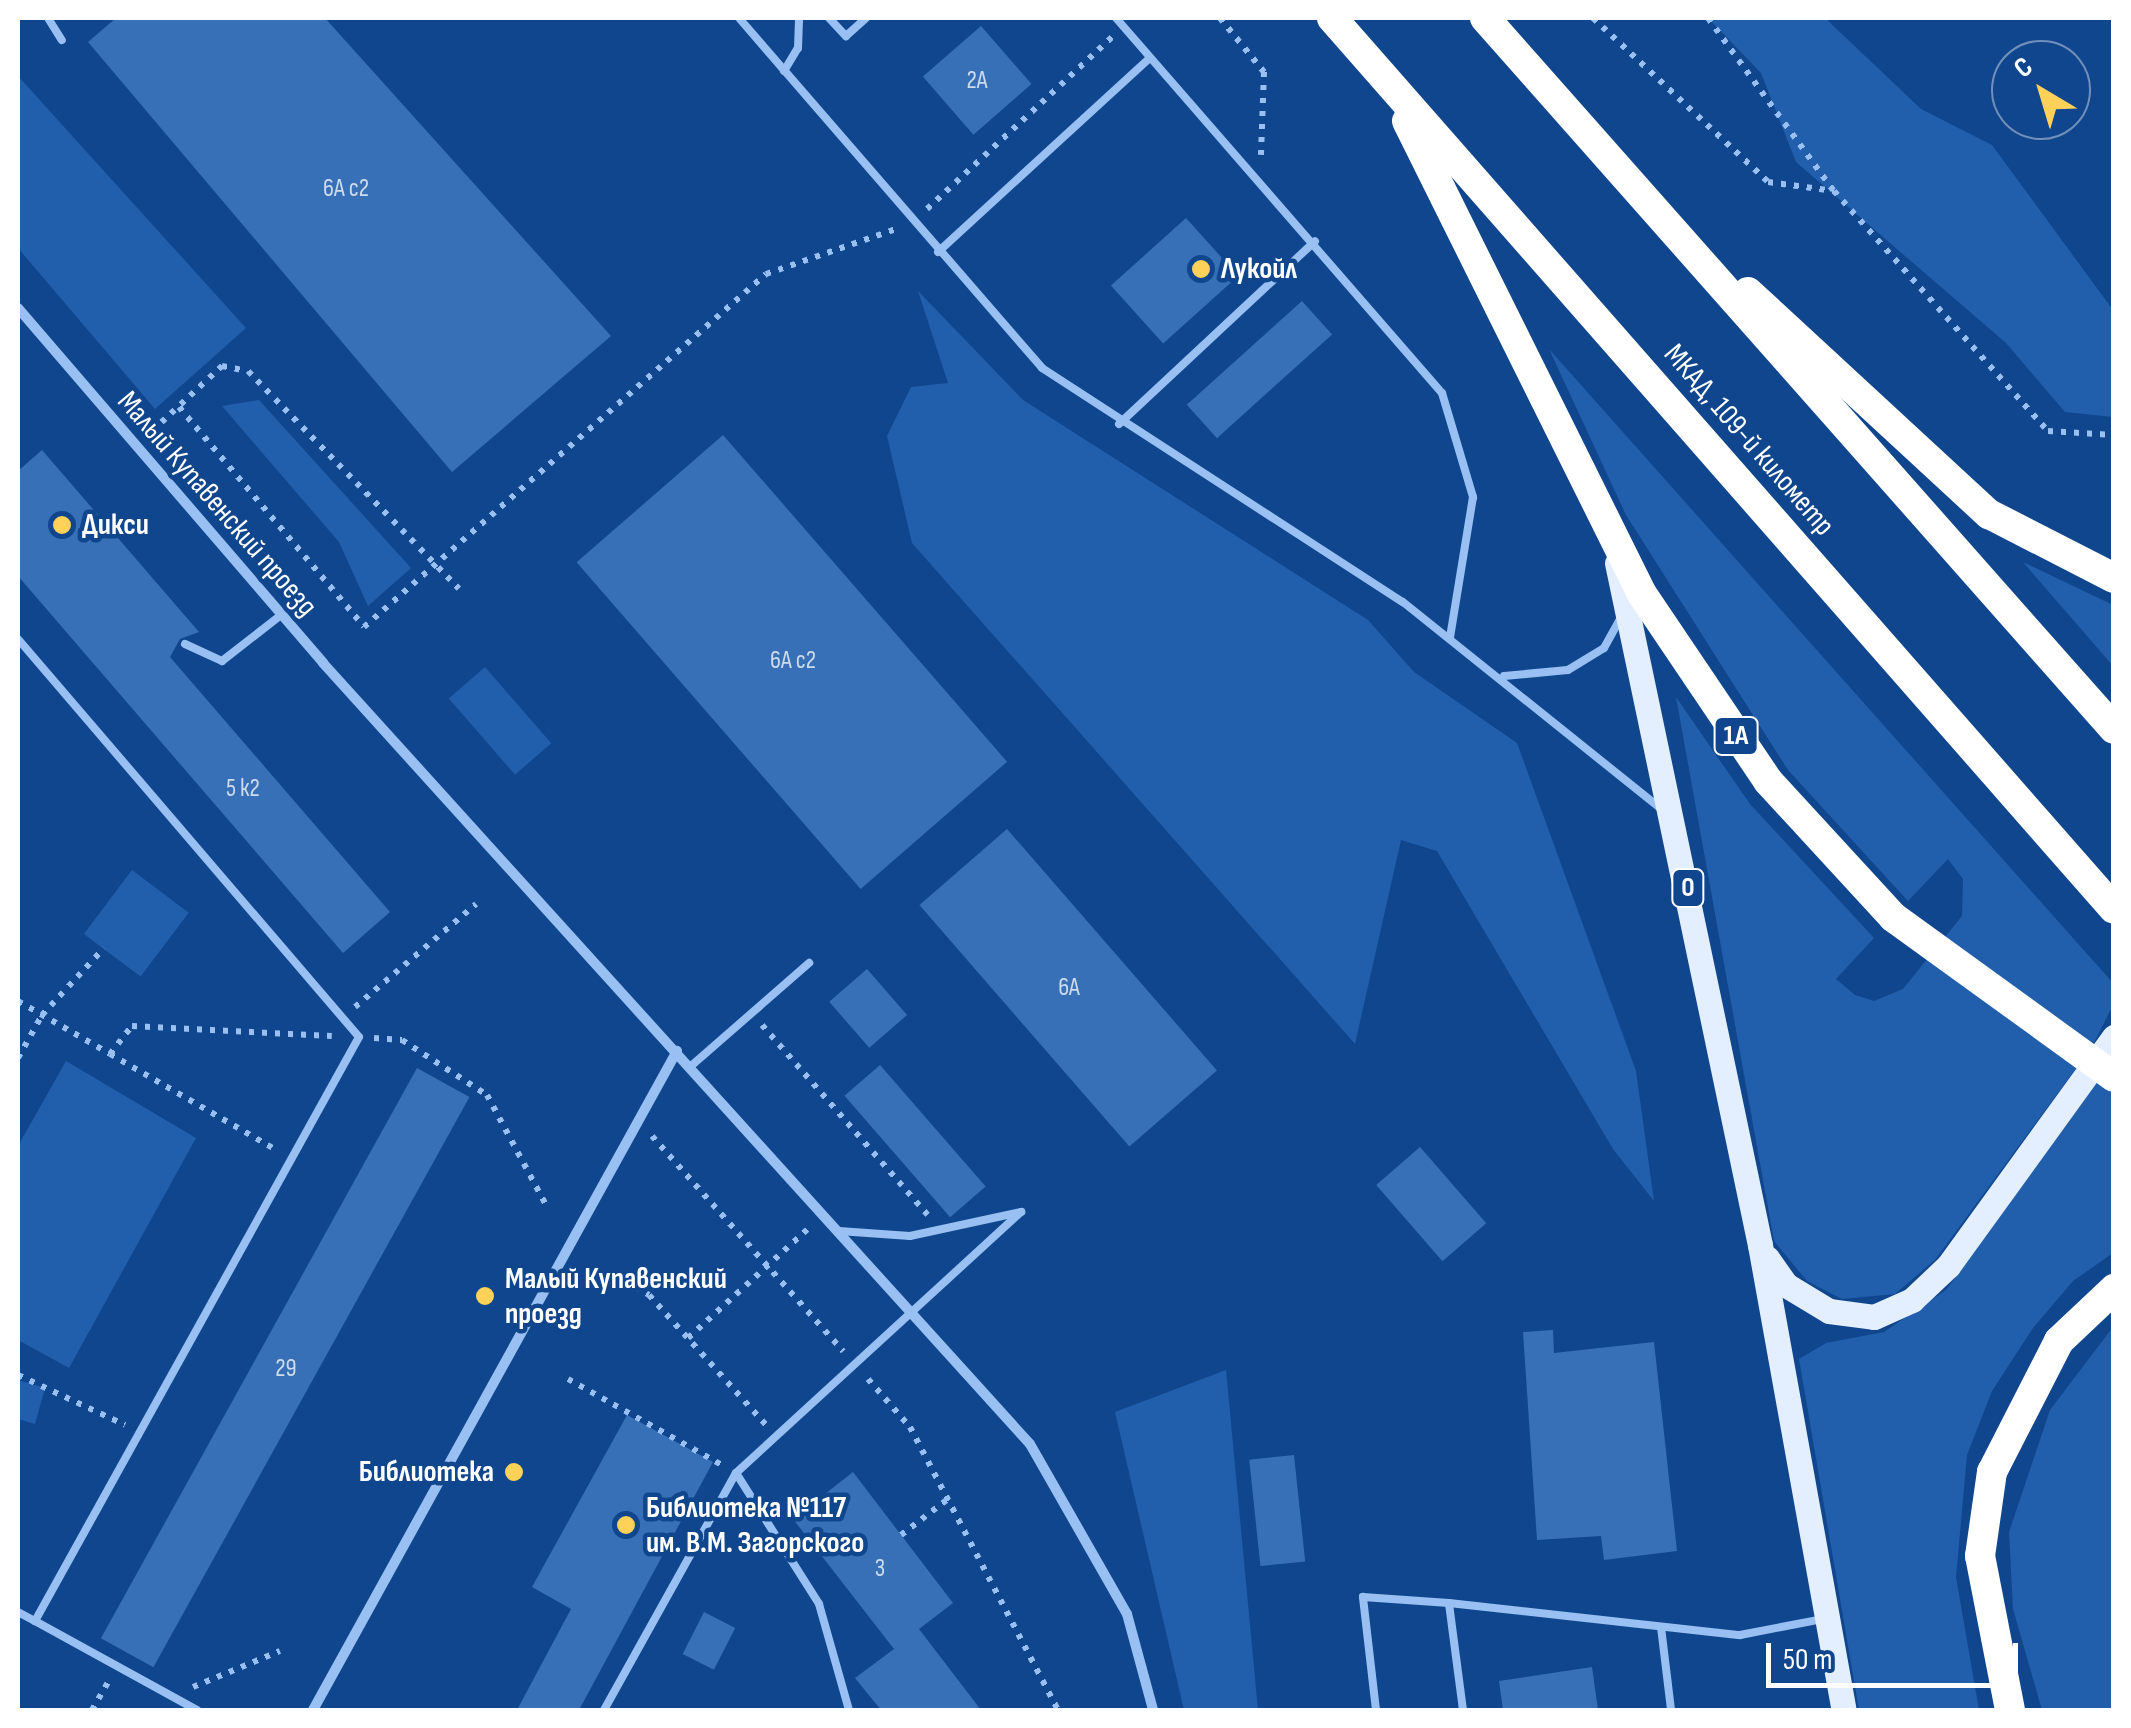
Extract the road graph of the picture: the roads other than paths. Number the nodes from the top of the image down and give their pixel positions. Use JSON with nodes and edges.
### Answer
{"nodes":[{"id":1,"x":48,"y":18,"type":"edge"},
{"id":2,"x":739,"y":18,"type":"edge"},
{"id":3,"x":799,"y":18,"type":"edge"},
{"id":4,"x":831,"y":18,"type":"edge"},
{"id":5,"x":866,"y":18,"type":"edge"},
{"id":6,"x":1332,"y":18,"type":"edge"},
{"id":7,"x":1485,"y":18,"type":"edge"},
{"id":8,"x":1120,"y":21,"type":"edge"},
{"id":9,"x":62,"y":40,"type":"dead end"},
{"id":10,"x":1150,"y":58,"type":"junction"},
{"id":11,"x":784,"y":71,"type":"junction"},
{"id":12,"x":1386,"y":78,"type":"junction"},
{"id":13,"x":1624,"y":179,"type":"junction"},
{"id":14,"x":1315,"y":241,"type":"junction"},
{"id":15,"x":938,"y":252,"type":"junction"},
{"id":16,"x":18,"y":308,"type":"edge"},
{"id":17,"x":1119,"y":424,"type":"junction"},
{"id":18,"x":1608,"y":532,"type":"junction"},
{"id":19,"x":2114,"y":578,"type":"edge"},
{"id":20,"x":1625,"y":592,"type":"junction"},
{"id":21,"x":281,"y":616,"type":"junction"},
{"id":22,"x":1450,"y":637,"type":"junction"},
{"id":23,"x":18,"y":639,"type":"edge"},
{"id":24,"x":185,"y":644,"type":"dead end"},
{"id":25,"x":1500,"y":676,"type":"junction"},
{"id":26,"x":2114,"y":730,"type":"edge"},
{"id":27,"x":1676,"y":825,"type":"junction"},
{"id":28,"x":2114,"y":909,"type":"edge"},
{"id":29,"x":809,"y":963,"type":"dead end"},
{"id":30,"x":2114,"y":1037,"type":"edge"},
{"id":31,"x":677,"y":1051,"type":"junction"},
{"id":32,"x":690,"y":1066,"type":"junction"},
{"id":33,"x":2114,"y":1077,"type":"edge"},
{"id":34,"x":839,"y":1231,"type":"junction"},
{"id":35,"x":1760,"y":1244,"type":"junction"},
{"id":36,"x":2114,"y":1289,"type":"edge"},
{"id":37,"x":915,"y":1316,"type":"junction"},
{"id":38,"x":736,"y":1472,"type":"junction"},
{"id":39,"x":1449,"y":1603,"type":"junction"},
{"id":40,"x":18,"y":1612,"type":"edge"},
{"id":41,"x":1827,"y":1618,"type":"junction"},
{"id":42,"x":35,"y":1622,"type":"junction"},
{"id":43,"x":1661,"y":1627,"type":"junction"},
{"id":44,"x":196,"y":1710,"type":"edge"},
{"id":45,"x":313,"y":1710,"type":"edge"},
{"id":46,"x":604,"y":1710,"type":"edge"},
{"id":47,"x":849,"y":1710,"type":"edge"},
{"id":48,"x":1153,"y":1710,"type":"edge"},
{"id":49,"x":1376,"y":1710,"type":"edge"},
{"id":50,"x":1463,"y":1710,"type":"edge"},
{"id":51,"x":1671,"y":1710,"type":"edge"},
{"id":52,"x":1844,"y":1710,"type":"edge"},
{"id":53,"x":2010,"y":1710,"type":"edge"}],
"edges":[{"from":1,"to":9,"type":"lane"},
{"from":2,"to":11,"type":"lane"},
{"from":3,"to":11,"type":"lane"},
{"from":4,"to":5,"type":"lane"},
{"from":6,"to":12,"type":"highway","name":"МКАД, 109-й километр"},
{"from":7,"to":13,"type":"highway"},
{"from":8,"to":10,"type":"lane"},
{"from":10,"to":14,"type":"lane"},
{"from":10,"to":15,"type":"lane"},
{"from":11,"to":15,"type":"lane"},
{"from":12,"to":18,"type":"highway","number":"0"},
{"from":12,"to":28,"type":"highway","name":"МКАД, 109-й километр"},
{"from":13,"to":19,"type":"highway"},
{"from":13,"to":26,"type":"highway"},
{"from":14,"to":17,"type":"lane"},
{"from":14,"to":22,"type":"lane"},
{"from":15,"to":17,"type":"lane"},
{"from":16,"to":21,"type":"street","name":"Малый Купавенский проезд"},
{"from":17,"to":22,"type":"lane"},
{"from":18,"to":20,"type":"main road","number":"0"},
{"from":18,"to":33,"type":"highway","number":"1A","bridge":true},
{"from":20,"to":25,"type":"lane"},
{"from":20,"to":27,"type":"main road","number":"0"},
{"from":21,"to":24,"type":"lane"},
{"from":21,"to":31,"type":"street","name":"Малый Купавенский проезд"},
{"from":22,"to":25,"type":"lane"},
{"from":23,"to":42,"type":"lane"},
{"from":25,"to":27,"type":"lane"},
{"from":27,"to":35,"type":"main road","number":"0"},
{"from":29,"to":32,"type":"lane"},
{"from":30,"to":35,"type":"main road"},
{"from":31,"to":32,"type":"street","name":"Малый Купавенский проезд"},
{"from":31,"to":45,"type":"street"},
{"from":32,"to":34,"type":"street","name":"Малый Купавенский проезд"},
{"from":34,"to":37,"type":"street","name":"Малый Купавенский проезд"},
{"from":34,"to":37,"type":"lane"},
{"from":35,"to":41,"type":"main road","number":"0"},
{"from":36,"to":53,"type":"highway"},
{"from":37,"to":38,"type":"lane"},
{"from":37,"to":48,"type":"street","name":"Малый Купавенский проезд"},
{"from":38,"to":46,"type":"lane"},
{"from":38,"to":47,"type":"lane"},
{"from":39,"to":43,"type":"lane"},
{"from":39,"to":49,"type":"lane"},
{"from":39,"to":50,"type":"lane"},
{"from":40,"to":42,"type":"lane"},
{"from":41,"to":43,"type":"lane"},
{"from":41,"to":52,"type":"main road","number":"0"},
{"from":42,"to":44,"type":"lane"},
{"from":43,"to":51,"type":"lane"}]}
